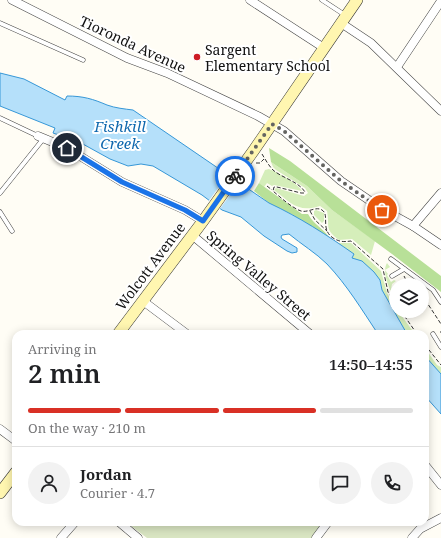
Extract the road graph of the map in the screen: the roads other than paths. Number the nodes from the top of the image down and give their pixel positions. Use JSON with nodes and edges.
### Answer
{"nodes":[{"id":1,"x":12,"y":0,"type":"edge"},
{"id":2,"x":250,"y":0,"type":"edge"},
{"id":3,"x":322,"y":0,"type":"edge"},
{"id":4,"x":357,"y":0,"type":"edge"},
{"id":5,"x":441,"y":1,"type":"edge"},
{"id":6,"x":344,"y":19,"type":"junction"},
{"id":7,"x":0,"y":23,"type":"edge"},
{"id":8,"x":324,"y":48,"type":"junction"},
{"id":9,"x":83,"y":60,"type":"dead end"},
{"id":10,"x":397,"y":67,"type":"junction"},
{"id":11,"x":441,"y":111,"type":"edge"},
{"id":12,"x":0,"y":118,"type":"edge"},
{"id":13,"x":270,"y":128,"type":"junction"},
{"id":14,"x":41,"y":137,"type":"junction"},
{"id":15,"x":0,"y":193,"type":"edge"},
{"id":16,"x":441,"y":193,"type":"edge"},
{"id":17,"x":0,"y":212,"type":"edge"},
{"id":18,"x":205,"y":218,"type":"junction"},
{"id":19,"x":413,"y":226,"type":"junction"},
{"id":20,"x":12,"y":231,"type":"dead end"},
{"id":21,"x":192,"y":236,"type":"junction"},
{"id":22,"x":441,"y":245,"type":"edge"},
{"id":23,"x":391,"y":259,"type":"dead end"},
{"id":24,"x":404,"y":269,"type":"junction"},
{"id":25,"x":392,"y":276,"type":"dead end"},
{"id":26,"x":142,"y":301,"type":"junction"},
{"id":27,"x":441,"y":302,"type":"edge"},
{"id":28,"x":121,"y":330,"type":"edge"},
{"id":29,"x":181,"y":330,"type":"edge"},
{"id":30,"x":305,"y":330,"type":"edge"},
{"id":31,"x":433,"y":334,"type":"dead end"},
{"id":32,"x":441,"y":347,"type":"edge"},
{"id":33,"x":0,"y":429,"type":"edge"},
{"id":34,"x":12,"y":438,"type":"edge"},
{"id":35,"x":429,"y":470,"type":"edge"},
{"id":36,"x":12,"y":477,"type":"edge"},
{"id":37,"x":441,"y":485,"type":"edge"},
{"id":38,"x":0,"y":493,"type":"edge"},
{"id":39,"x":441,"y":518,"type":"edge"},
{"id":40,"x":429,"y":524,"type":"edge"},
{"id":41,"x":72,"y":526,"type":"edge"},
{"id":42,"x":124,"y":526,"type":"edge"},
{"id":43,"x":325,"y":526,"type":"edge"},
{"id":44,"x":426,"y":526,"type":"edge"},
{"id":45,"x":62,"y":538,"type":"edge"},
{"id":46,"x":138,"y":538,"type":"edge"},
{"id":47,"x":316,"y":538,"type":"edge"},
{"id":48,"x":412,"y":538,"type":"edge"}],
"edges":[{"from":1,"to":13,"type":"street","name":"Tioronda Avenue"},
{"from":2,"to":8,"type":"street"},
{"from":3,"to":6,"type":"lane"},
{"from":4,"to":6,"type":"main road","name":"Wolcott Avenue"},
{"from":5,"to":10,"type":"street"},
{"from":6,"to":8,"type":"main road","name":"Wolcott Avenue"},
{"from":6,"to":10,"type":"street"},
{"from":7,"to":9,"type":"lane"},
{"from":8,"to":13,"type":"main road","name":"Wolcott Avenue"},
{"from":10,"to":11,"type":"street"},
{"from":12,"to":14,"type":"lane"},
{"from":13,"to":18,"type":"main road","name":"Wolcott Avenue"},
{"from":13,"to":19,"type":"street","name":"Tioronda Avenue"},
{"from":14,"to":15,"type":"lane"},
{"from":14,"to":18,"type":"street"},
{"from":16,"to":19,"type":"street"},
{"from":17,"to":20,"type":"lane"},
{"from":18,"to":21,"type":"main road","name":"Wolcott Avenue"},
{"from":19,"to":22,"type":"street","name":"Tioronda Avenue"},
{"from":21,"to":26,"type":"main road","name":"Wolcott Avenue"},
{"from":21,"to":30,"type":"street","name":"Spring Valley Street"},
{"from":23,"to":24,"type":"lane"},
{"from":24,"to":25,"type":"lane"},
{"from":24,"to":27,"type":"lane"},
{"from":26,"to":28,"type":"main road","name":"Wolcott Avenue"},
{"from":26,"to":29,"type":"street"},
{"from":31,"to":32,"type":"lane"},
{"from":33,"to":34,"type":"street"},
{"from":35,"to":37,"type":"street"},
{"from":36,"to":38,"type":"main road"},
{"from":39,"to":40,"type":"street"},
{"from":41,"to":45,"type":"street"},
{"from":42,"to":46,"type":"street"},
{"from":43,"to":47,"type":"street"},
{"from":44,"to":48,"type":"street"}]}
